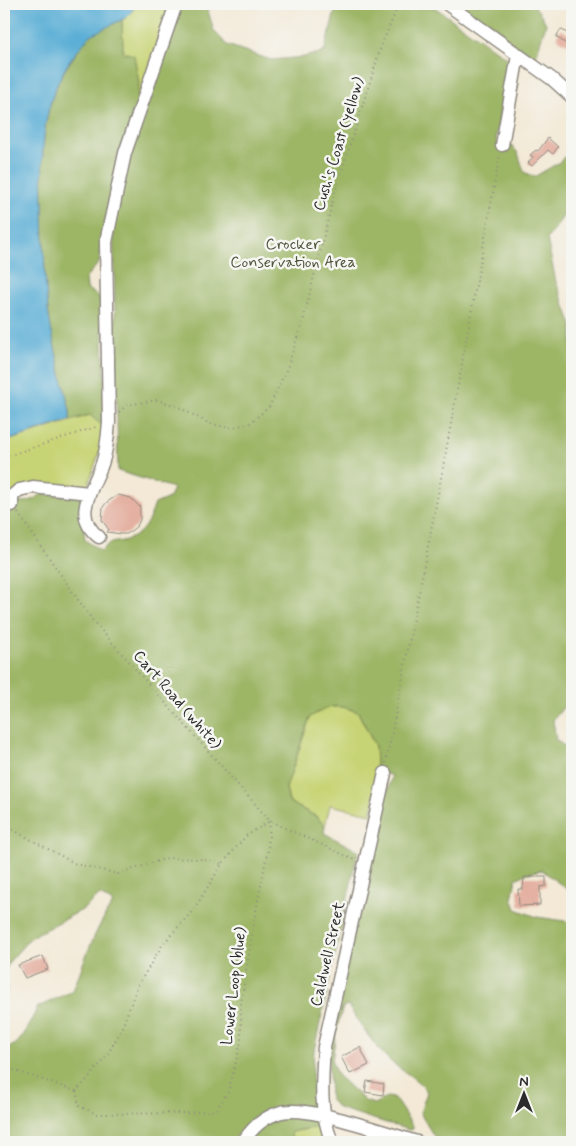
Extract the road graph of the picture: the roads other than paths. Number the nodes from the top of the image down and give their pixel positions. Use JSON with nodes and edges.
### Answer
{"nodes":[{"id":1,"x":176,"y":4,"type":"edge"},
{"id":2,"x":448,"y":4,"type":"edge"},
{"id":3,"x":518,"y":55,"type":"junction"},
{"id":4,"x":572,"y":97,"type":"edge"},
{"id":5,"x":502,"y":144,"type":"road end"},
{"id":6,"x":88,"y":493,"type":"junction"},
{"id":7,"x":12,"y":505,"type":"road end"},
{"id":8,"x":98,"y":537,"type":"dead end"},
{"id":9,"x":385,"y":773,"type":"road end"},
{"id":10,"x":324,"y":1115,"type":"junction"},
{"id":11,"x":243,"y":1142,"type":"edge"},
{"id":12,"x":332,"y":1142,"type":"edge"},
{"id":13,"x":418,"y":1142,"type":"edge"}],
"edges":[{"from":1,"to":6,"type":"street"},
{"from":2,"to":3,"type":"street"},
{"from":3,"to":4,"type":"street"},
{"from":3,"to":5,"type":"street"},
{"from":6,"to":7,"type":"street"},
{"from":6,"to":8,"type":"street"},
{"from":9,"to":10,"type":"street","name":"Caldwell Street"},
{"from":10,"to":11,"type":"street"},
{"from":10,"to":12,"type":"street","name":"Caldwell Street"},
{"from":10,"to":13,"type":"street"}]}
